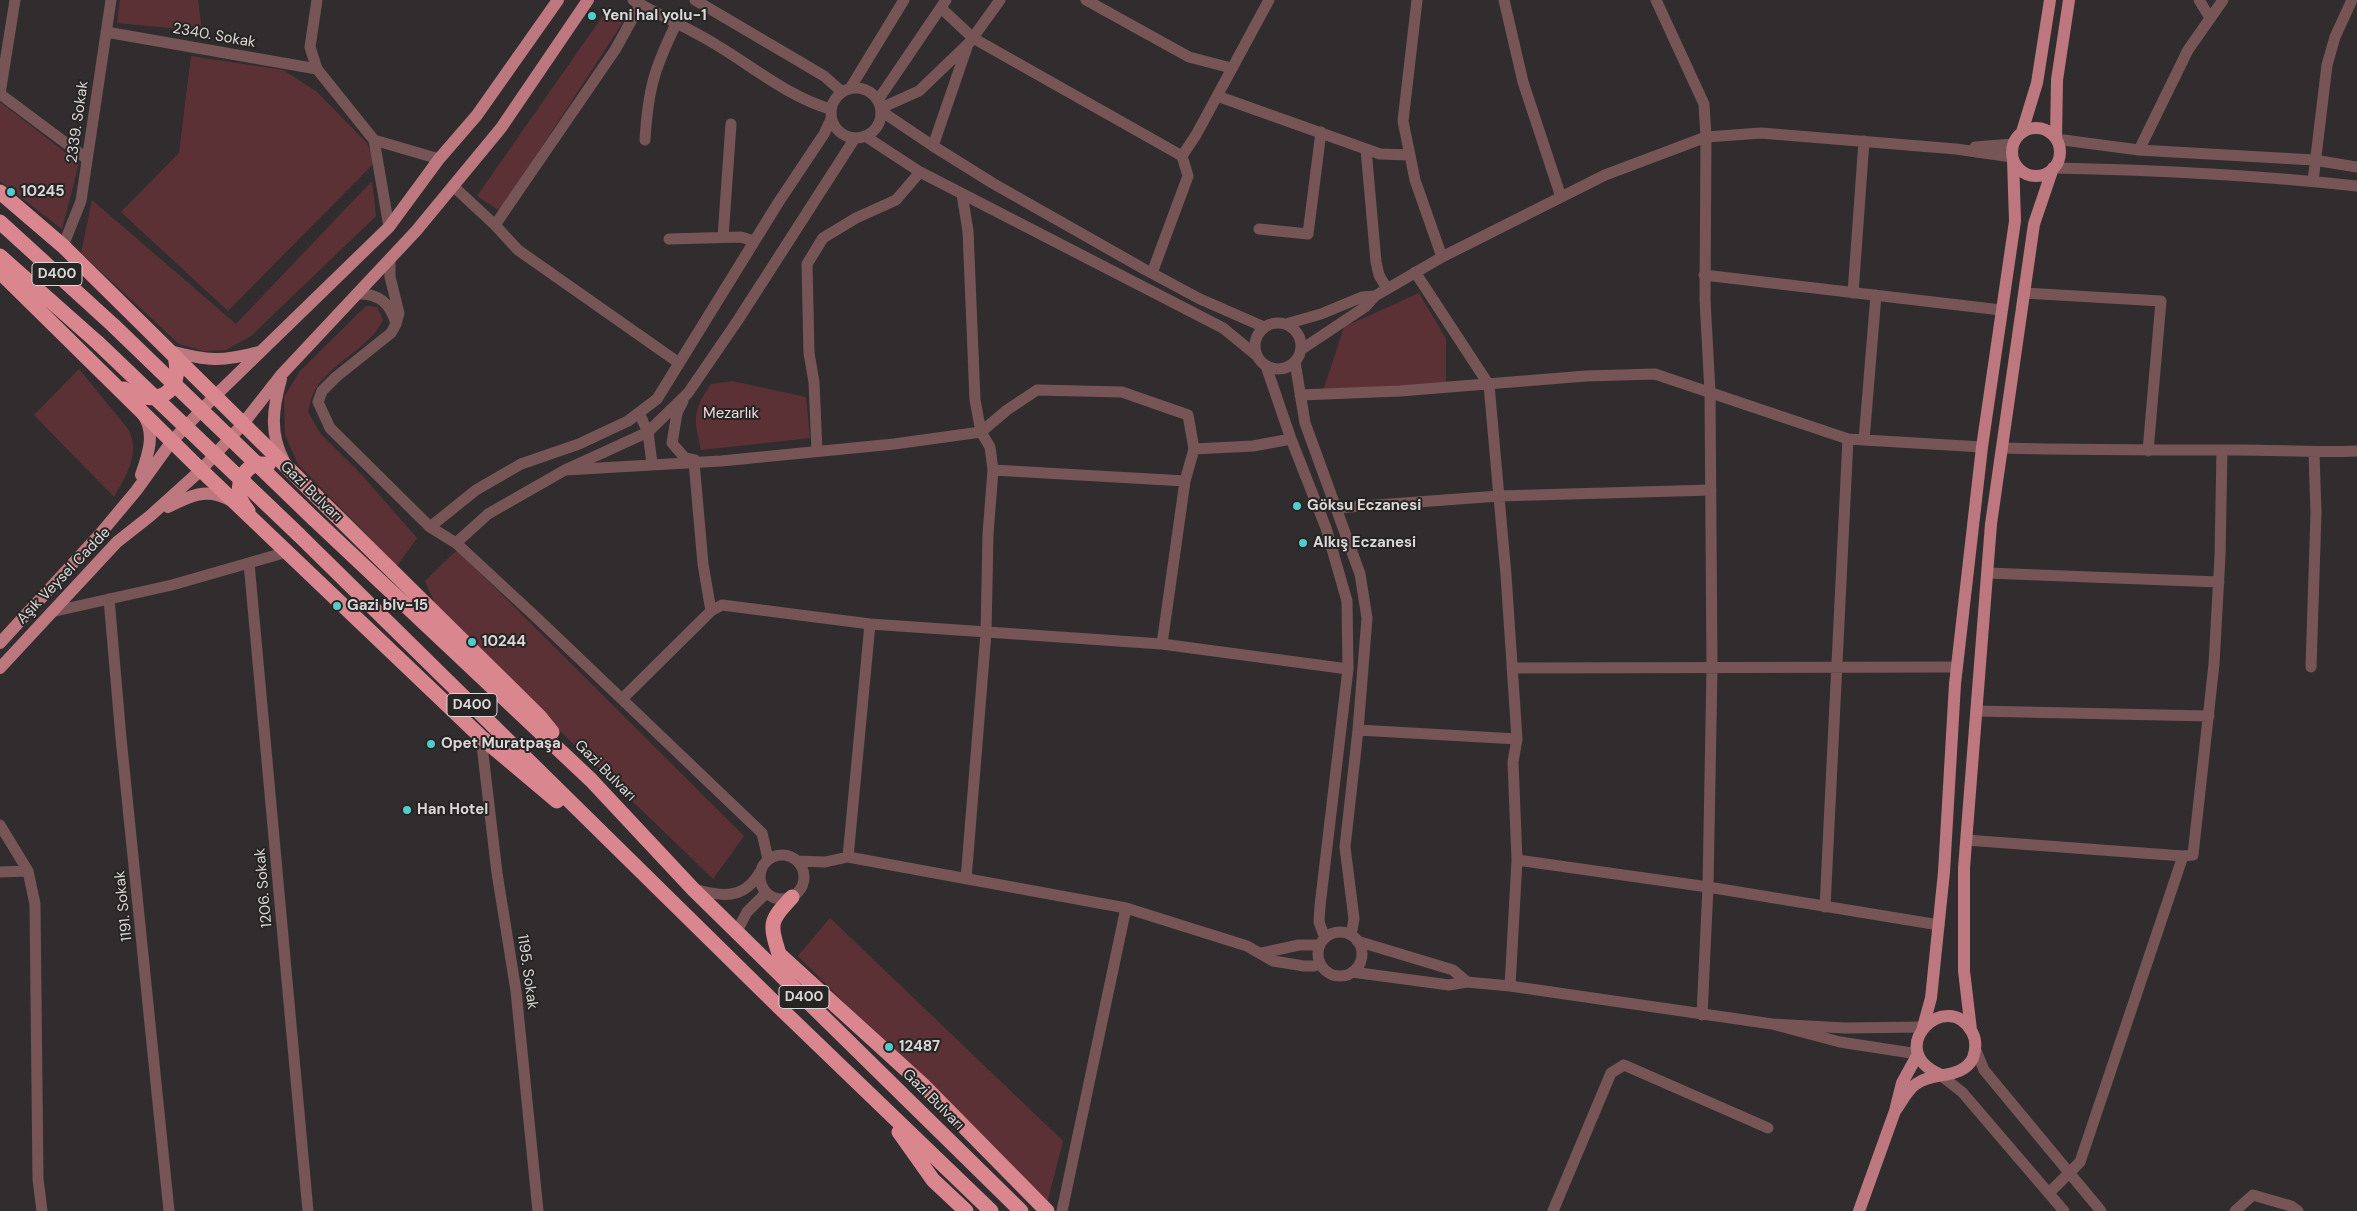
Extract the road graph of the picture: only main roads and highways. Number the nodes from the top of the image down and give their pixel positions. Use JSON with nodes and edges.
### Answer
{"nodes":[{"id":1,"x":557,"y":0,"type":"edge"},
{"id":2,"x":588,"y":0,"type":"edge"},
{"id":3,"x":2050,"y":0,"type":"edge"},
{"id":4,"x":2069,"y":0,"type":"edge"},
{"id":5,"x":2022,"y":132,"type":"junction"},
{"id":6,"x":2056,"y":139,"type":"junction"},
{"id":7,"x":2013,"y":158,"type":"junction"},
{"id":8,"x":2053,"y":168,"type":"junction"},
{"id":9,"x":0,"y":192,"type":"edge"},
{"id":10,"x":0,"y":222,"type":"edge"},
{"id":11,"x":0,"y":256,"type":"edge"},
{"id":12,"x":0,"y":272,"type":"edge"},
{"id":13,"x":262,"y":351,"type":"junction"},
{"id":14,"x":172,"y":353,"type":"junction"},
{"id":15,"x":282,"y":374,"type":"junction"},
{"id":16,"x":112,"y":382,"type":"junction"},
{"id":17,"x":216,"y":396,"type":"junction"},
{"id":18,"x":140,"y":411,"type":"junction"},
{"id":19,"x":242,"y":425,"type":"junction"},
{"id":20,"x":172,"y":441,"type":"junction"},
{"id":21,"x":201,"y":470,"type":"junction"},
{"id":22,"x":295,"y":477,"type":"junction"},
{"id":23,"x":136,"y":491,"type":"junction"},
{"id":24,"x":234,"y":502,"type":"junction"},
{"id":25,"x":150,"y":516,"type":"junction"},
{"id":26,"x":251,"y":518,"type":"junction"},
{"id":27,"x":0,"y":643,"type":"edge"},
{"id":28,"x":0,"y":668,"type":"edge"},
{"id":29,"x":591,"y":780,"type":"junction"},
{"id":30,"x":646,"y":876,"type":"junction"},
{"id":31,"x":797,"y":892,"type":"road end"},
{"id":32,"x":1923,"y":1027,"type":"junction"},
{"id":33,"x":1971,"y":1030,"type":"junction"},
{"id":34,"x":1918,"y":1054,"type":"junction"},
{"id":35,"x":1939,"y":1074,"type":"junction"},
{"id":36,"x":878,"y":1102,"type":"junction"},
{"id":37,"x":1895,"y":1111,"type":"junction"},
{"id":38,"x":966,"y":1211,"type":"edge"},
{"id":39,"x":991,"y":1211,"type":"edge"},
{"id":40,"x":1021,"y":1211,"type":"edge"},
{"id":41,"x":1047,"y":1211,"type":"edge"},
{"id":42,"x":1860,"y":1211,"type":"edge"}],
"edges":[{"from":1,"to":13,"type":"main road","name":"Aşık Veysel Cadde"},
{"from":2,"to":15,"type":"main road","name":"Aşık Veysel Cadde"},
{"from":3,"to":5,"type":"main road"},
{"from":4,"to":6,"type":"main road"},
{"from":5,"to":6,"type":"main road"},
{"from":5,"to":7,"type":"main road"},
{"from":6,"to":8,"type":"main road"},
{"from":7,"to":8,"type":"main road"},
{"from":7,"to":32,"type":"main road"},
{"from":8,"to":33,"type":"main road"},
{"from":9,"to":14,"type":"highway"},
{"from":10,"to":29,"type":"highway","name":"Gazi Bulvarı","number":"D400","bridge":true},
{"from":11,"to":30,"type":"highway","number":"D400","bridge":true},
{"from":12,"to":16,"type":"highway"},
{"from":13,"to":14,"type":"main road"},
{"from":13,"to":17,"type":"main road","name":"Aşık Veysel Cadde"},
{"from":14,"to":16,"type":"highway"},
{"from":14,"to":17,"type":"highway"},
{"from":15,"to":19,"type":"main road","name":"Aşık Veysel Cadde"},
{"from":15,"to":22,"type":"main road"},
{"from":16,"to":18,"type":"highway"},
{"from":17,"to":19,"type":"highway"},
{"from":17,"to":20,"type":"main road","name":"Aşık Veysel Cadde"},
{"from":18,"to":20,"type":"highway"},
{"from":18,"to":23,"type":"main road"},
{"from":19,"to":21,"type":"main road","name":"Aşık Veysel Cadde"},
{"from":19,"to":22,"type":"highway"},
{"from":20,"to":21,"type":"highway"},
{"from":20,"to":23,"type":"main road","name":"Aşık Veysel Cadde"},
{"from":21,"to":24,"type":"highway"},
{"from":21,"to":25,"type":"main road","name":"Aşık Veysel Cadde"},
{"from":22,"to":26,"type":"highway"},
{"from":22,"to":29,"type":"highway"},
{"from":23,"to":27,"type":"main road","name":"Aşık Veysel Cadde"},
{"from":24,"to":25,"type":"main road"},
{"from":24,"to":26,"type":"highway"},
{"from":25,"to":28,"type":"main road","name":"Aşık Veysel Cadde"},
{"from":26,"to":30,"type":"highway"},
{"from":29,"to":40,"type":"highway","name":"Gazi Bulvarı","number":"D400"},
{"from":30,"to":36,"type":"highway","number":"D400"},
{"from":31,"to":41,"type":"highway"},
{"from":32,"to":33,"type":"main road"},
{"from":32,"to":34,"type":"main road"},
{"from":33,"to":35,"type":"main road"},
{"from":34,"to":35,"type":"main road"},
{"from":34,"to":37,"type":"main road"},
{"from":35,"to":37,"type":"main road"},
{"from":36,"to":38,"type":"highway"},
{"from":36,"to":39,"type":"highway","number":"D400"},
{"from":37,"to":42,"type":"main road"}]}
